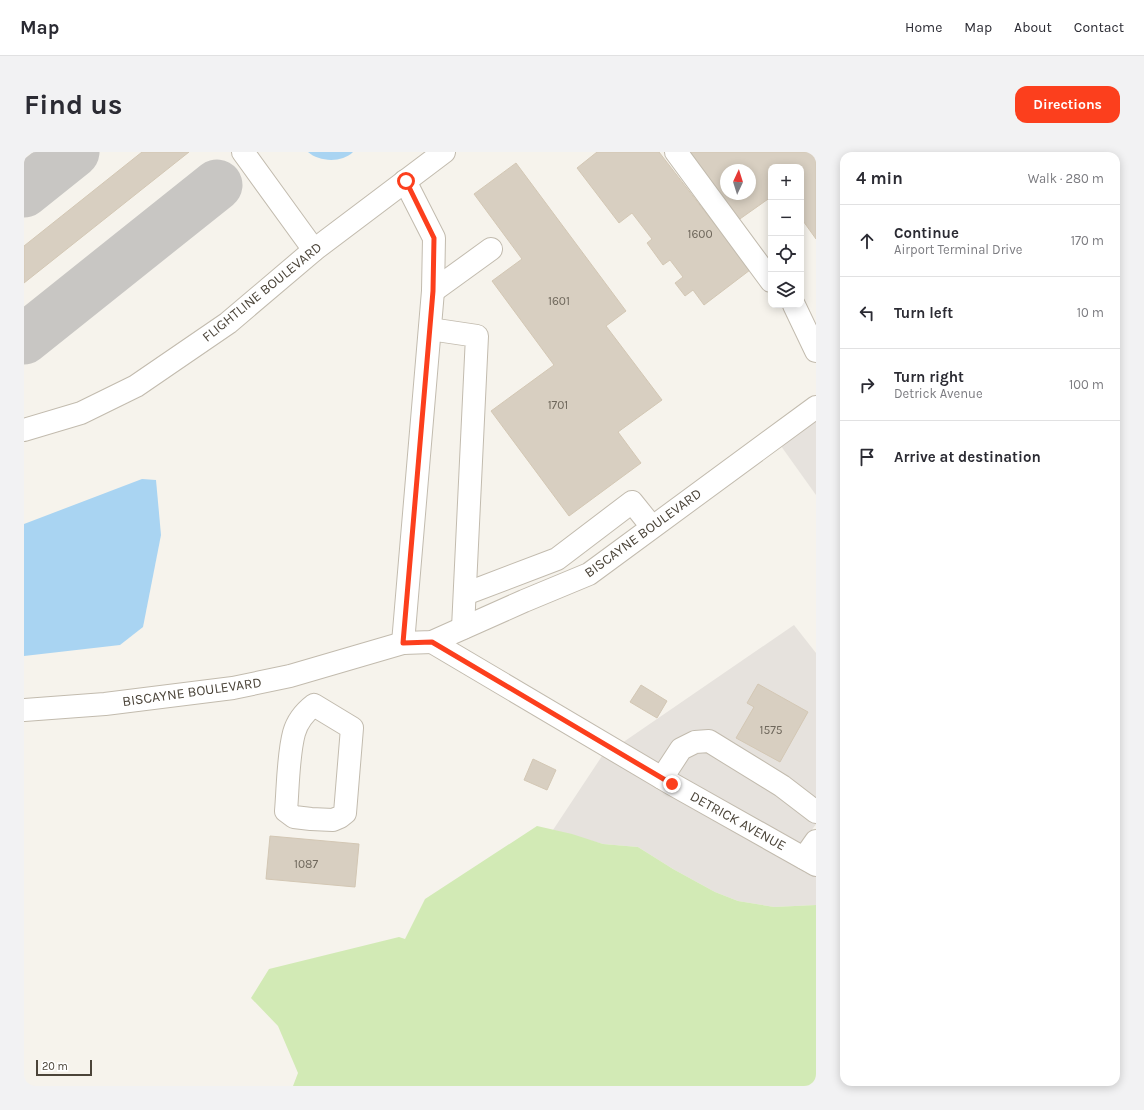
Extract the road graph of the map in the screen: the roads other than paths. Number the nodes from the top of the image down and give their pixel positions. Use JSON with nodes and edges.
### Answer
{"nodes":[{"id":1,"x":243,"y":152,"type":"edge"},
{"id":2,"x":444,"y":152,"type":"edge"},
{"id":3,"x":676,"y":152,"type":"edge"},
{"id":4,"x":406,"y":181,"type":"junction"},
{"id":5,"x":490,"y":248,"type":"dead end"},
{"id":6,"x":314,"y":250,"type":"junction"},
{"id":7,"x":768,"y":277,"type":"edge"},
{"id":8,"x":433,"y":291,"type":"junction"},
{"id":9,"x":795,"y":308,"type":"edge"},
{"id":10,"x":430,"y":329,"type":"junction"},
{"id":11,"x":816,"y":351,"type":"edge"},
{"id":12,"x":816,"y":407,"type":"edge"},
{"id":13,"x":24,"y":430,"type":"edge"},
{"id":14,"x":652,"y":527,"type":"junction"},
{"id":15,"x":465,"y":594,"type":"junction"},
{"id":16,"x":463,"y":628,"type":"junction"},
{"id":17,"x":432,"y":642,"type":"junction"},
{"id":18,"x":403,"y":643,"type":"junction"},
{"id":19,"x":308,"y":670,"type":"junction"},
{"id":20,"x":314,"y":705,"type":"junction"},
{"id":21,"x":24,"y":710,"type":"edge"},
{"id":22,"x":662,"y":778,"type":"junction"},
{"id":23,"x":816,"y":812,"type":"edge"},
{"id":24,"x":812,"y":855,"type":"edge"}],
"edges":[{"from":1,"to":6,"type":"street"},
{"from":2,"to":4,"type":"street","name":"FLIGHTLINE BOULEVARD"},
{"from":3,"to":7,"type":"street"},
{"from":4,"to":6,"type":"street","name":"FLIGHTLINE BOULEVARD"},
{"from":4,"to":8,"type":"street"},
{"from":5,"to":8,"type":"street"},
{"from":6,"to":13,"type":"street","name":"FLIGHTLINE BOULEVARD"},
{"from":8,"to":10,"type":"street"},
{"from":9,"to":11,"type":"street"},
{"from":10,"to":15,"type":"street"},
{"from":10,"to":18,"type":"street"},
{"from":12,"to":14,"type":"street","name":"BISCAYNE BOULEVARD"},
{"from":14,"to":15,"type":"street"},
{"from":14,"to":16,"type":"street","name":"BISCAYNE BOULEVARD"},
{"from":15,"to":16,"type":"street"},
{"from":16,"to":17,"type":"street","name":"BISCAYNE BOULEVARD"},
{"from":17,"to":18,"type":"street","name":"BISCAYNE BOULEVARD"},
{"from":17,"to":22,"type":"street","name":"DETRICK AVENUE"},
{"from":18,"to":19,"type":"street","name":"BISCAYNE BOULEVARD"},
{"from":19,"to":20,"type":"street"},
{"from":19,"to":21,"type":"street","name":"BISCAYNE BOULEVARD"},
{"from":20,"to":20,"type":"street"},
{"from":22,"to":23,"type":"street"},
{"from":22,"to":24,"type":"street","name":"DETRICK AVENUE"}]}
